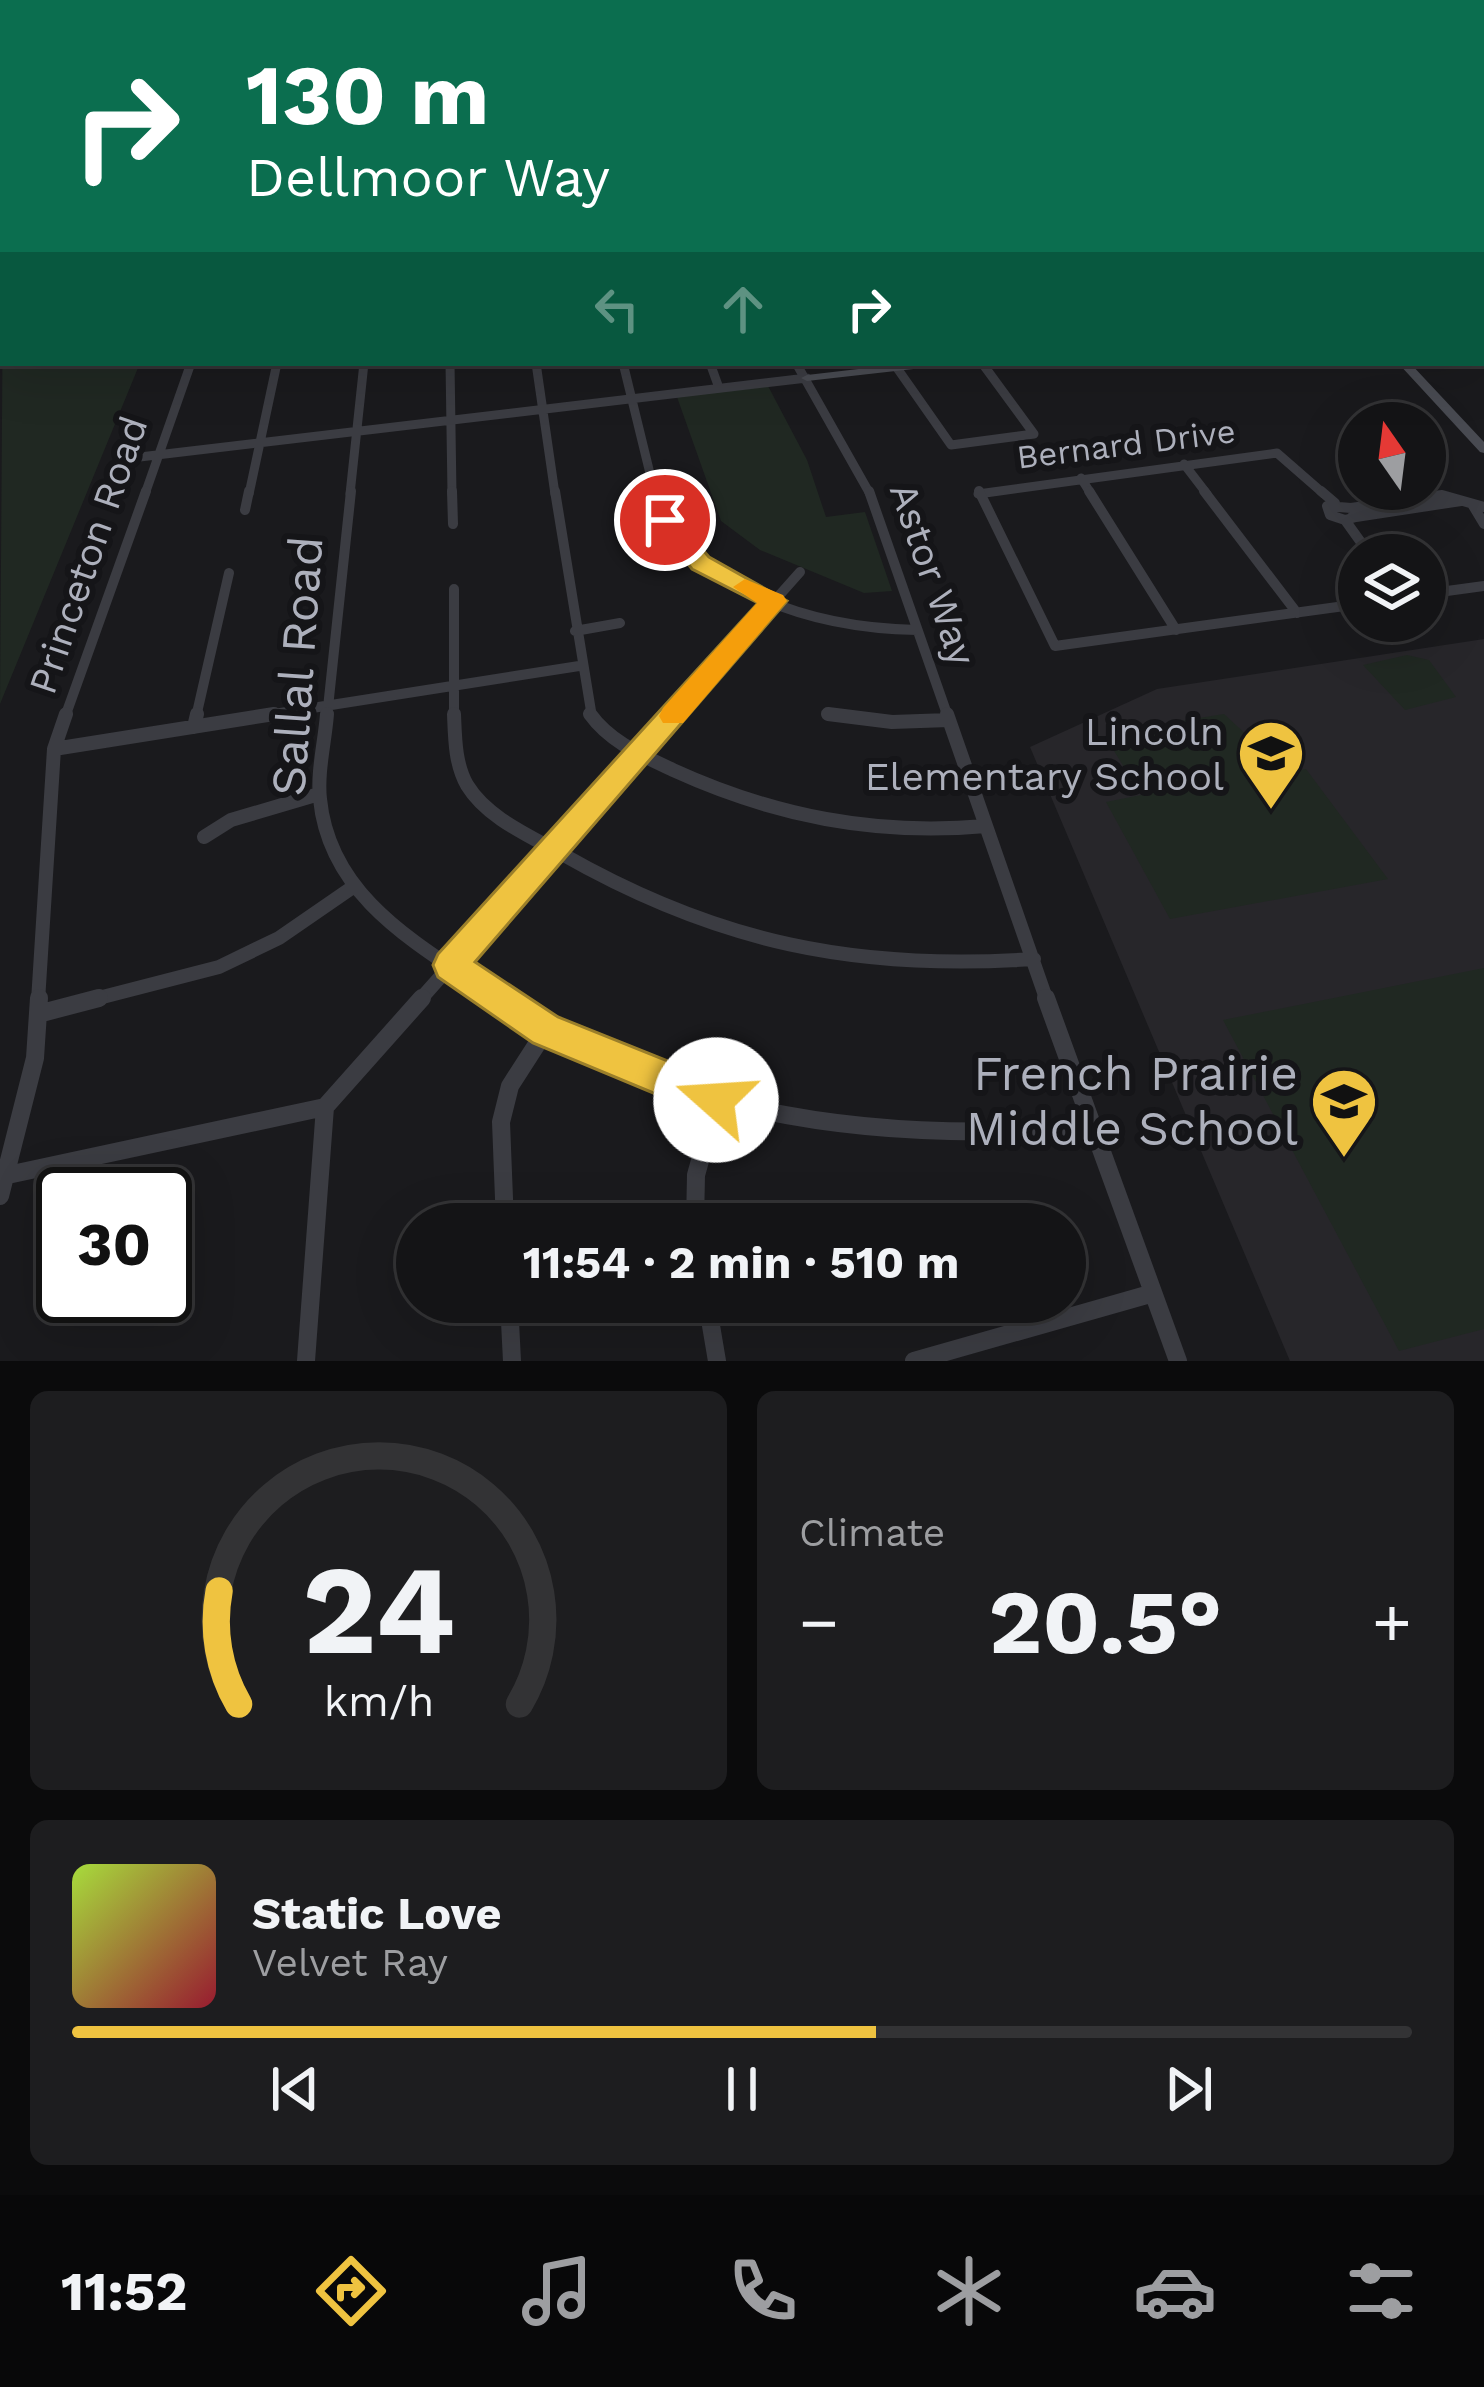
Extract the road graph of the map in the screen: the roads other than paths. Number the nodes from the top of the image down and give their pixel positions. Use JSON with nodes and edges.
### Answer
{"nodes":[{"id":1,"x":189,"y":366,"type":"edge"},
{"id":2,"x":276,"y":366,"type":"edge"},
{"id":3,"x":364,"y":366,"type":"edge"},
{"id":4,"x":450,"y":366,"type":"edge"},
{"id":5,"x":536,"y":366,"type":"edge"},
{"id":6,"x":623,"y":366,"type":"edge"},
{"id":7,"x":711,"y":366,"type":"edge"},
{"id":8,"x":798,"y":366,"type":"edge"},
{"id":9,"x":915,"y":366,"type":"edge"},
{"id":10,"x":984,"y":366,"type":"edge"},
{"id":11,"x":1407,"y":366,"type":"edge"},
{"id":12,"x":898,"y":368,"type":"junction"},
{"id":13,"x":807,"y":378,"type":"junction"},
{"id":14,"x":718,"y":388,"type":"junction"},
{"id":15,"x":632,"y":398,"type":"junction"},
{"id":16,"x":543,"y":409,"type":"junction"},
{"id":17,"x":451,"y":420,"type":"junction"},
{"id":18,"x":357,"y":431,"type":"junction"},
{"id":19,"x":259,"y":442,"type":"junction"},
{"id":20,"x":1484,"y":449,"type":"edge"},
{"id":21,"x":158,"y":454,"type":"junction"},
{"id":22,"x":123,"y":459,"type":"dead end"},
{"id":23,"x":1184,"y":464,"type":"junction"},
{"id":24,"x":1081,"y":478,"type":"junction"},
{"id":25,"x":1472,"y":504,"type":"edge"},
{"id":26,"x":245,"y":510,"type":"dead end"},
{"id":27,"x":1350,"y":515,"type":"junction"},
{"id":28,"x":453,"y":524,"type":"dead end"},
{"id":29,"x":1484,"y":524,"type":"edge"},
{"id":30,"x":1360,"y":534,"type":"edge"},
{"id":31,"x":800,"y":572,"type":"dead end"},
{"id":32,"x":229,"y":573,"type":"dead end"},
{"id":33,"x":1484,"y":586,"type":"edge"},
{"id":34,"x":454,"y":589,"type":"dead end"},
{"id":35,"x":1446,"y":591,"type":"edge"},
{"id":36,"x":774,"y":601,"type":"junction"},
{"id":37,"x":1338,"y":607,"type":"edge"},
{"id":38,"x":1297,"y":613,"type":"junction"},
{"id":39,"x":620,"y":623,"type":"dead end"},
{"id":40,"x":917,"y":630,"type":"junction"},
{"id":41,"x":1177,"y":630,"type":"junction"},
{"id":42,"x":575,"y":631,"type":"junction"},
{"id":43,"x":579,"y":666,"type":"junction"},
{"id":44,"x":456,"y":685,"type":"junction"},
{"id":45,"x":328,"y":705,"type":"junction"},
{"id":46,"x":827,"y":714,"type":"dead end"},
{"id":47,"x":949,"y":720,"type":"junction"},
{"id":48,"x":194,"y":727,"type":"junction"},
{"id":49,"x":55,"y":749,"type":"junction"},
{"id":50,"x":640,"y":753,"type":"junction"},
{"id":51,"x":320,"y":794,"type":"junction"},
{"id":52,"x":986,"y":826,"type":"junction"},
{"id":53,"x":205,"y":837,"type":"dead end"},
{"id":54,"x":553,"y":849,"type":"junction"},
{"id":55,"x":353,"y":887,"type":"junction"},
{"id":56,"x":1034,"y":959,"type":"junction"},
{"id":57,"x":450,"y":965,"type":"junction"},
{"id":58,"x":38,"y":1014,"type":"junction"},
{"id":59,"x":546,"y":1030,"type":"junction"},
{"id":60,"x":716,"y":1100,"type":"junction"},
{"id":61,"x":325,"y":1107,"type":"junction"},
{"id":62,"x":1090,"y":1126,"type":"junction"},
{"id":63,"x":3,"y":1176,"type":"edge"},
{"id":64,"x":0,"y":1196,"type":"edge"},
{"id":65,"x":504,"y":1203,"type":"edge"},
{"id":66,"x":695,"y":1203,"type":"edge"},
{"id":67,"x":1150,"y":1294,"type":"junction"},
{"id":68,"x":510,"y":1323,"type":"edge"},
{"id":69,"x":710,"y":1323,"type":"edge"},
{"id":70,"x":306,"y":1361,"type":"edge"},
{"id":71,"x":512,"y":1361,"type":"edge"},
{"id":72,"x":716,"y":1361,"type":"edge"},
{"id":73,"x":914,"y":1361,"type":"edge"},
{"id":74,"x":1178,"y":1361,"type":"edge"}],
"edges":[{"from":1,"to":21,"type":"street","name":"Princeton Road"},
{"from":2,"to":19,"type":"street"},
{"from":3,"to":18,"type":"street","name":"Sallal Road"},
{"from":4,"to":17,"type":"street"},
{"from":5,"to":16,"type":"street"},
{"from":6,"to":15,"type":"street"},
{"from":7,"to":14,"type":"street"},
{"from":8,"to":13,"type":"street","name":"Astor Way"},
{"from":9,"to":12,"type":"main road"},
{"from":10,"to":12,"type":"street"},
{"from":11,"to":20,"type":"main road"},
{"from":12,"to":13,"type":"main road"},
{"from":13,"to":14,"type":"street"},
{"from":13,"to":40,"type":"street","name":"Astor Way"},
{"from":14,"to":15,"type":"street"},
{"from":15,"to":16,"type":"street"},
{"from":15,"to":36,"type":"street"},
{"from":16,"to":17,"type":"street"},
{"from":16,"to":42,"type":"street"},
{"from":17,"to":18,"type":"street"},
{"from":17,"to":28,"type":"street"},
{"from":18,"to":19,"type":"street"},
{"from":18,"to":45,"type":"street","name":"Sallal Road"},
{"from":19,"to":21,"type":"street"},
{"from":19,"to":26,"type":"street"},
{"from":21,"to":22,"type":"street"},
{"from":21,"to":49,"type":"street","name":"Princeton Road"},
{"from":23,"to":24,"type":"street","name":"Bernard Drive"},
{"from":23,"to":27,"type":"street","name":"Bernard Drive"},
{"from":23,"to":38,"type":"street"},
{"from":24,"to":41,"type":"street"},
{"from":24,"to":41,"type":"street","name":"Bernard Drive"},
{"from":25,"to":27,"type":"street"},
{"from":25,"to":29,"type":"street"},
{"from":27,"to":30,"type":"street"},
{"from":31,"to":36,"type":"street"},
{"from":32,"to":48,"type":"street"},
{"from":33,"to":35,"type":"street"},
{"from":34,"to":44,"type":"street"},
{"from":36,"to":40,"type":"street"},
{"from":36,"to":50,"type":"street"},
{"from":37,"to":38,"type":"street"},
{"from":38,"to":41,"type":"street"},
{"from":39,"to":42,"type":"street"},
{"from":40,"to":47,"type":"street","name":"Astor Way"},
{"from":42,"to":43,"type":"street"},
{"from":43,"to":44,"type":"street"},
{"from":43,"to":50,"type":"street"},
{"from":44,"to":45,"type":"street"},
{"from":44,"to":54,"type":"street"},
{"from":45,"to":48,"type":"street"},
{"from":45,"to":51,"type":"street","name":"Sallal Road"},
{"from":46,"to":47,"type":"street"},
{"from":47,"to":52,"type":"street","name":"Astor Way"},
{"from":48,"to":49,"type":"street"},
{"from":49,"to":58,"type":"street","name":"Princeton Road"},
{"from":50,"to":52,"type":"street"},
{"from":50,"to":54,"type":"street"},
{"from":51,"to":53,"type":"street"},
{"from":51,"to":55,"type":"street","name":"Sallal Road"},
{"from":52,"to":56,"type":"street","name":"Astor Way"},
{"from":54,"to":56,"type":"street"},
{"from":54,"to":57,"type":"street"},
{"from":55,"to":57,"type":"street","name":"Sallal Road"},
{"from":55,"to":58,"type":"street"},
{"from":56,"to":62,"type":"street","name":"Astor Way"},
{"from":57,"to":59,"type":"street","name":"Sallal Road"},
{"from":57,"to":61,"type":"street"},
{"from":58,"to":63,"type":"street","name":"Princeton Road"},
{"from":59,"to":60,"type":"street","name":"Sallal Road"},
{"from":59,"to":65,"type":"street"},
{"from":60,"to":62,"type":"street","name":"Sallal Road"},
{"from":60,"to":66,"type":"street"},
{"from":61,"to":63,"type":"street"},
{"from":61,"to":70,"type":"street"},
{"from":62,"to":67,"type":"street","name":"Astor Way"},
{"from":63,"to":64,"type":"street","name":"Princeton Road"},
{"from":67,"to":73,"type":"street"},
{"from":67,"to":74,"type":"street","name":"Astor Way"},
{"from":68,"to":71,"type":"street"},
{"from":69,"to":72,"type":"street"}]}
